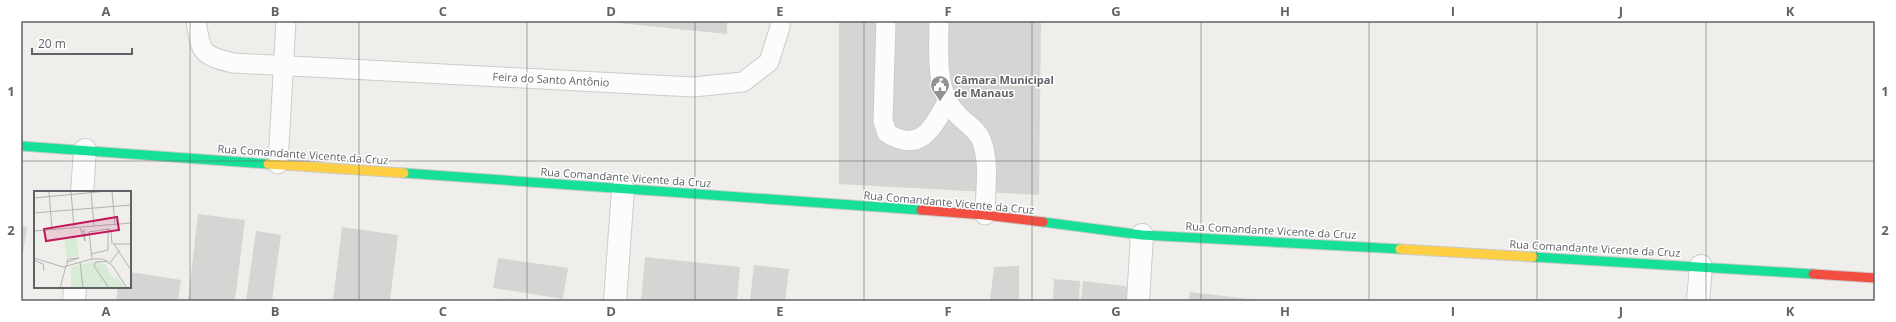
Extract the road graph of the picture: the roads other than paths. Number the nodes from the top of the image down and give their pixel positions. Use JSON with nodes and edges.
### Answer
{"nodes":[{"id":1,"x":196,"y":21,"type":"edge"},
{"id":2,"x":286,"y":21,"type":"edge"},
{"id":3,"x":780,"y":21,"type":"edge"},
{"id":4,"x":886,"y":21,"type":"edge"},
{"id":5,"x":939,"y":21,"type":"edge"},
{"id":6,"x":283,"y":65,"type":"junction"},
{"id":7,"x":947,"y":102,"type":"junction"},
{"id":8,"x":21,"y":146,"type":"edge"},
{"id":9,"x":85,"y":150,"type":"junction"},
{"id":10,"x":278,"y":164,"type":"junction"},
{"id":11,"x":624,"y":189,"type":"junction"},
{"id":12,"x":82,"y":191,"type":"edge"},
{"id":13,"x":985,"y":215,"type":"junction"},
{"id":14,"x":1142,"y":236,"type":"junction"},
{"id":15,"x":1701,"y":266,"type":"junction"},
{"id":16,"x":1875,"y":278,"type":"edge"},
{"id":17,"x":75,"y":288,"type":"edge"},
{"id":18,"x":74,"y":301,"type":"edge"},
{"id":19,"x":615,"y":301,"type":"edge"},
{"id":20,"x":1138,"y":301,"type":"edge"},
{"id":21,"x":1698,"y":301,"type":"edge"}],
"edges":[{"from":1,"to":6,"type":"lane","name":"Feira do Santo Antônio"},
{"from":2,"to":6,"type":"lane"},
{"from":3,"to":6,"type":"lane","name":"Feira do Santo Antônio"},
{"from":4,"to":7,"type":"lane"},
{"from":5,"to":7,"type":"lane"},
{"from":6,"to":10,"type":"lane"},
{"from":7,"to":13,"type":"lane"},
{"from":8,"to":9,"type":"street","name":"Rua Comandante Vicente da Cruz"},
{"from":9,"to":10,"type":"street","name":"Rua Comandante Vicente da Cruz"},
{"from":9,"to":12,"type":"street"},
{"from":10,"to":11,"type":"street","name":"Rua Comandante Vicente da Cruz"},
{"from":11,"to":13,"type":"street","name":"Rua Comandante Vicente da Cruz"},
{"from":11,"to":19,"type":"street"},
{"from":13,"to":14,"type":"street","name":"Rua Comandante Vicente da Cruz"},
{"from":14,"to":15,"type":"street","name":"Rua Comandante Vicente da Cruz"},
{"from":14,"to":20,"type":"street"},
{"from":15,"to":16,"type":"street","name":"Rua Comandante Vicente da Cruz"},
{"from":15,"to":21,"type":"street"},
{"from":17,"to":18,"type":"street"}]}
